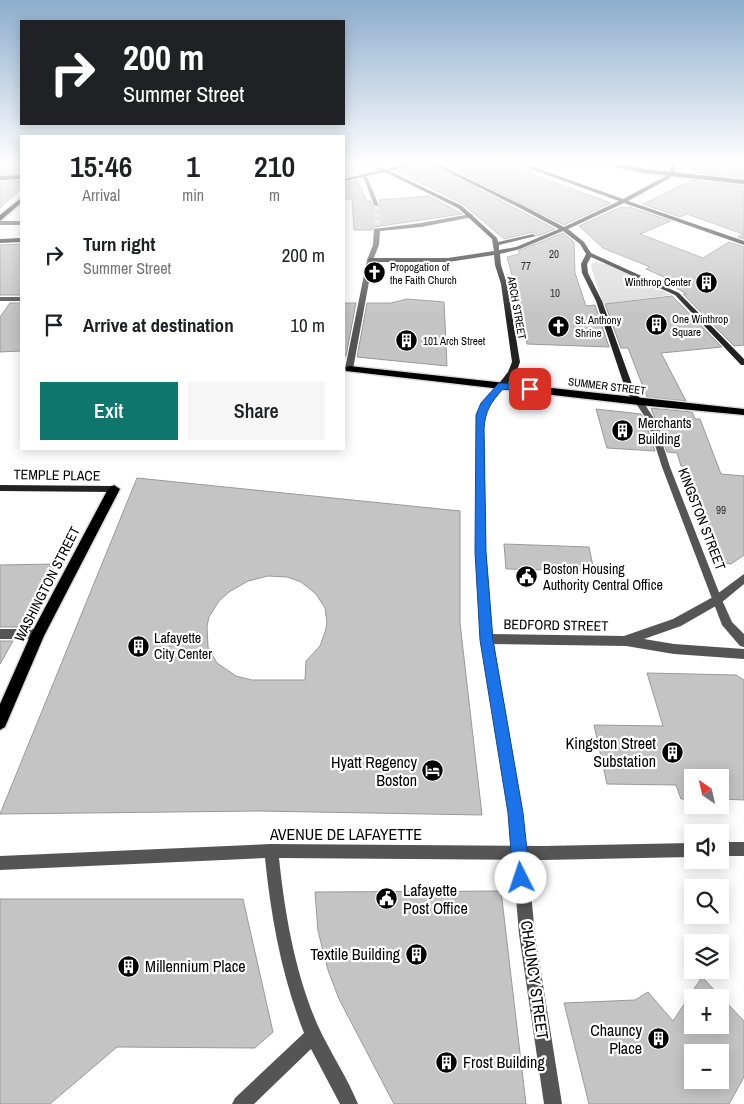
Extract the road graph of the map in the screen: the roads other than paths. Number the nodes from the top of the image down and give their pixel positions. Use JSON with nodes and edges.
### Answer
{"nodes":[{"id":1,"x":471,"y":216,"type":"joint"},
{"id":2,"x":538,"y":216,"type":"edge"},
{"id":3,"x":591,"y":216,"type":"edge"},
{"id":4,"x":666,"y":216,"type":"edge"},
{"id":5,"x":0,"y":221,"type":"edge"},
{"id":6,"x":20,"y":223,"type":"edge"},
{"id":7,"x":563,"y":228,"type":"junction"},
{"id":8,"x":20,"y":240,"type":"edge"},
{"id":9,"x":0,"y":241,"type":"edge"},
{"id":10,"x":744,"y":242,"type":"edge"},
{"id":11,"x":496,"y":244,"type":"junction"},
{"id":12,"x":496,"y":253,"type":"junction"},
{"id":13,"x":589,"y":254,"type":"junction"},
{"id":14,"x":370,"y":260,"type":"junction"},
{"id":15,"x":0,"y":298,"type":"edge"},
{"id":16,"x":20,"y":299,"type":"edge"},
{"id":17,"x":744,"y":363,"type":"edge"},
{"id":18,"x":348,"y":369,"type":"joint"},
{"id":19,"x":501,"y":386,"type":"junction"},
{"id":20,"x":640,"y":402,"type":"junction"},
{"id":21,"x":744,"y":412,"type":"edge"},
{"id":22,"x":0,"y":488,"type":"edge"},
{"id":23,"x":114,"y":490,"type":"joint"},
{"id":24,"x":744,"y":578,"type":"edge"},
{"id":25,"x":717,"y":600,"type":"junction"},
{"id":26,"x":0,"y":634,"type":"edge"},
{"id":27,"x":38,"y":634,"type":"junction"},
{"id":28,"x":487,"y":640,"type":"junction"},
{"id":29,"x":626,"y":641,"type":"junction"},
{"id":30,"x":744,"y":642,"type":"edge"},
{"id":31,"x":744,"y":654,"type":"edge"},
{"id":32,"x":0,"y":722,"type":"edge"},
{"id":33,"x":744,"y":849,"type":"edge"},
{"id":34,"x":684,"y":850,"type":"edge"},
{"id":35,"x":729,"y":850,"type":"edge"},
{"id":36,"x":271,"y":851,"type":"junction"},
{"id":37,"x":520,"y":851,"type":"junction"},
{"id":38,"x":0,"y":863,"type":"edge"},
{"id":39,"x":314,"y":1035,"type":"junction"},
{"id":40,"x":241,"y":1104,"type":"edge"},
{"id":41,"x":349,"y":1104,"type":"edge"},
{"id":42,"x":553,"y":1104,"type":"edge"}],
"edges":[{"from":1,"to":11,"type":"main road"},
{"from":1,"to":14,"type":"street"},
{"from":2,"to":7,"type":"main road"},
{"from":3,"to":7,"type":"main road"},
{"from":4,"to":10,"type":"main road"},
{"from":5,"to":6,"type":"street"},
{"from":7,"to":11,"type":"main road"},
{"from":7,"to":12,"type":"main road"},
{"from":7,"to":13,"type":"main road"},
{"from":8,"to":9,"type":"main road"},
{"from":11,"to":12,"type":"main road","name":"ARCH STREET"},
{"from":12,"to":14,"type":"main road"},
{"from":12,"to":19,"type":"main road","name":"ARCH STREET"},
{"from":13,"to":17,"type":"main road"},
{"from":13,"to":20,"type":"main road"},
{"from":14,"to":18,"type":"street"},
{"from":15,"to":16,"type":"street"},
{"from":18,"to":19,"type":"main road","name":"SUMMER STREET"},
{"from":19,"to":20,"type":"main road","name":"SUMMER STREET"},
{"from":19,"to":28,"type":"street","name":"CHAUNCY STREET"},
{"from":20,"to":21,"type":"main road","name":"SUMMER STREET"},
{"from":20,"to":25,"type":"street","name":"KINGSTON STREET"},
{"from":22,"to":23,"type":"main road","name":"TEMPLE PLACE"},
{"from":23,"to":27,"type":"main road","name":"WASHINGTON STREET"},
{"from":24,"to":25,"type":"street","name":"BEDFORD STREET"},
{"from":25,"to":29,"type":"street","name":"BEDFORD STREET"},
{"from":25,"to":30,"type":"street","name":"KINGSTON STREET"},
{"from":26,"to":27,"type":"street"},
{"from":27,"to":32,"type":"main road","name":"WASHINGTON STREET"},
{"from":28,"to":29,"type":"street","name":"BEDFORD STREET"},
{"from":28,"to":37,"type":"street","name":"CHAUNCY STREET"},
{"from":29,"to":31,"type":"street","name":"BEDFORD STREET"},
{"from":33,"to":35,"type":"street"},
{"from":34,"to":37,"type":"street","name":"AVENUE DE LAFAYETTE"},
{"from":36,"to":37,"type":"street","name":"AVENUE DE LAFAYETTE"},
{"from":36,"to":38,"type":"street","name":"AVENUE DE LAFAYETTE"},
{"from":36,"to":39,"type":"street"},
{"from":37,"to":42,"type":"street","name":"CHAUNCY STREET"},
{"from":39,"to":40,"type":"street"},
{"from":39,"to":41,"type":"street"}]}
